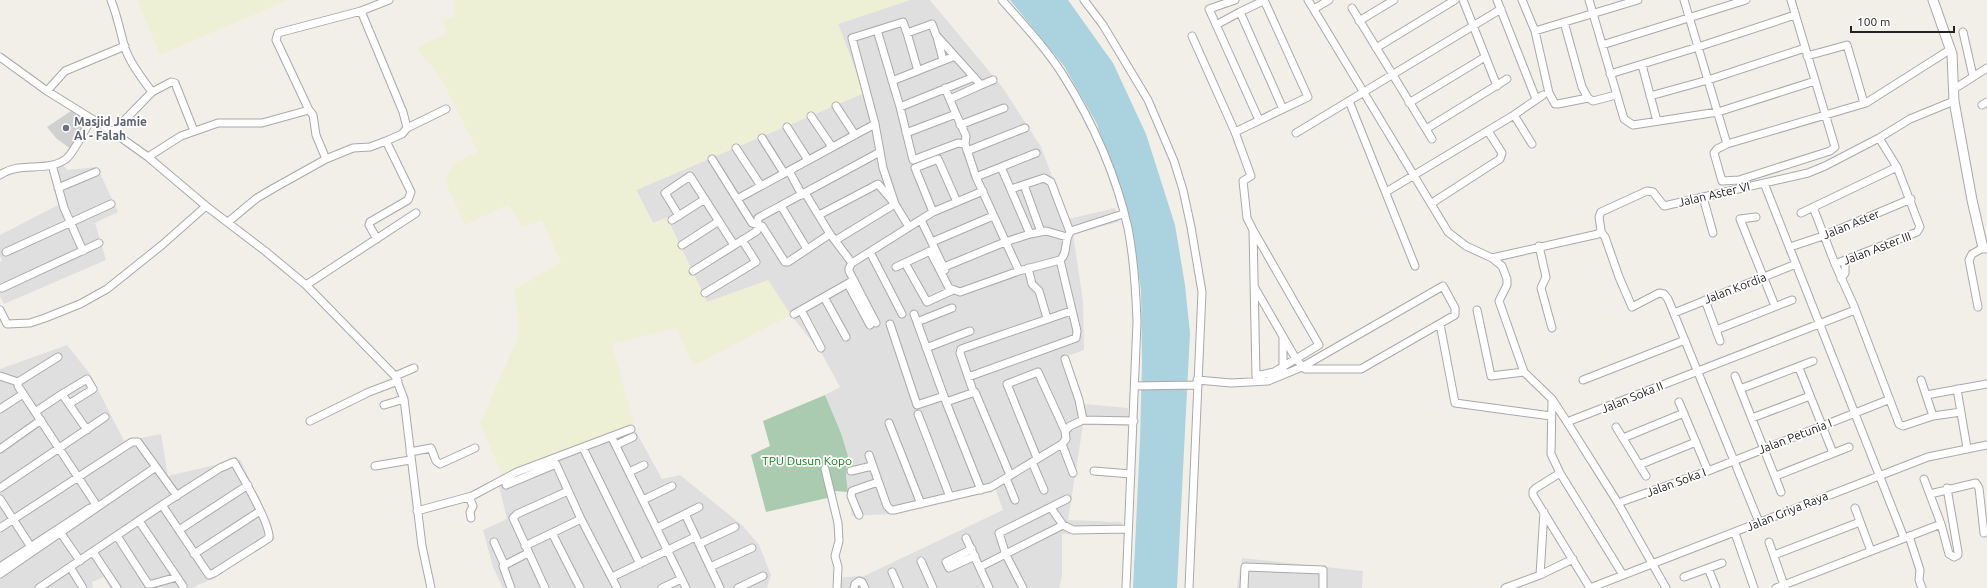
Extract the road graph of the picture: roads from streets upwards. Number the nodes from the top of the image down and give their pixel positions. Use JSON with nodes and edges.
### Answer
{"nodes":[{"id":1,"x":110,"y":0,"type":"edge"},
{"id":2,"x":389,"y":0,"type":"edge"},
{"id":3,"x":1002,"y":0,"type":"edge"},
{"id":4,"x":1084,"y":0,"type":"edge"},
{"id":5,"x":1235,"y":0,"type":"edge"},
{"id":6,"x":1263,"y":0,"type":"edge"},
{"id":7,"x":1308,"y":0,"type":"edge"},
{"id":8,"x":1329,"y":0,"type":"edge"},
{"id":9,"x":1394,"y":0,"type":"edge"},
{"id":10,"x":1455,"y":0,"type":"edge"},
{"id":11,"x":1462,"y":0,"type":"edge"},
{"id":12,"x":1497,"y":0,"type":"edge"},
{"id":13,"x":1522,"y":0,"type":"edge"},
{"id":14,"x":1589,"y":0,"type":"edge"},
{"id":15,"x":1638,"y":0,"type":"edge"},
{"id":16,"x":1684,"y":0,"type":"edge"},
{"id":17,"x":1746,"y":0,"type":"edge"},
{"id":18,"x":1791,"y":0,"type":"edge"},
{"id":19,"x":1932,"y":0,"type":"edge"},
{"id":20,"x":1352,"y":8,"type":"dead end"},
{"id":21,"x":1314,"y":9,"type":"junction"},
{"id":22,"x":1501,"y":10,"type":"junction"},
{"id":23,"x":361,"y":11,"type":"junction"},
{"id":24,"x":1240,"y":12,"type":"junction"},
{"id":25,"x":1592,"y":13,"type":"junction"},
{"id":26,"x":1795,"y":15,"type":"junction"},
{"id":27,"x":1689,"y":18,"type":"junction"},
{"id":28,"x":1360,"y":21,"type":"junction"},
{"id":29,"x":1564,"y":22,"type":"junction"},
{"id":30,"x":1216,"y":25,"type":"junction"},
{"id":31,"x":1473,"y":26,"type":"junction"},
{"id":32,"x":877,"y":30,"type":"junction"},
{"id":33,"x":1535,"y":31,"type":"junction"},
{"id":34,"x":1963,"y":32,"type":"dead end"},
{"id":35,"x":907,"y":33,"type":"junction"},
{"id":36,"x":936,"y":35,"type":"junction"},
{"id":37,"x":1192,"y":36,"type":"dead end"},
{"id":38,"x":1602,"y":45,"type":"junction"},
{"id":39,"x":125,"y":46,"type":"junction"},
{"id":40,"x":1698,"y":47,"type":"junction"},
{"id":41,"x":1376,"y":48,"type":"junction"},
{"id":42,"x":1805,"y":48,"type":"junction"},
{"id":43,"x":1951,"y":49,"type":"junction"},
{"id":44,"x":954,"y":56,"type":"junction"},
{"id":45,"x":1807,"y":56,"type":"junction"},
{"id":46,"x":0,"y":57,"type":"edge"},
{"id":47,"x":1485,"y":57,"type":"junction"},
{"id":48,"x":943,"y":60,"type":"junction"},
{"id":49,"x":1642,"y":65,"type":"junction"},
{"id":50,"x":1987,"y":68,"type":"edge"},
{"id":51,"x":918,"y":71,"type":"junction"},
{"id":52,"x":1610,"y":74,"type":"junction"},
{"id":53,"x":1392,"y":75,"type":"junction"},
{"id":54,"x":1973,"y":76,"type":"junction"},
{"id":55,"x":974,"y":77,"type":"junction"},
{"id":56,"x":1507,"y":79,"type":"dead end"},
{"id":57,"x":993,"y":80,"type":"dead end"},
{"id":58,"x":1708,"y":80,"type":"junction"},
{"id":59,"x":892,"y":81,"type":"junction"},
{"id":60,"x":1815,"y":81,"type":"junction"},
{"id":61,"x":981,"y":85,"type":"junction"},
{"id":62,"x":1497,"y":86,"type":"junction"},
{"id":63,"x":945,"y":88,"type":"junction"},
{"id":64,"x":1954,"y":88,"type":"junction"},
{"id":65,"x":47,"y":91,"type":"junction"},
{"id":66,"x":152,"y":92,"type":"junction"},
{"id":67,"x":1364,"y":92,"type":"junction"},
{"id":68,"x":1543,"y":95,"type":"dead end"},
{"id":69,"x":1616,"y":95,"type":"junction"},
{"id":70,"x":1650,"y":96,"type":"junction"},
{"id":71,"x":1588,"y":98,"type":"junction"},
{"id":72,"x":950,"y":99,"type":"junction"},
{"id":73,"x":1536,"y":99,"type":"junction"},
{"id":74,"x":1349,"y":101,"type":"junction"},
{"id":75,"x":1954,"y":101,"type":"junction"},
{"id":76,"x":1410,"y":102,"type":"junction"},
{"id":77,"x":1864,"y":104,"type":"junction"},
{"id":78,"x":836,"y":106,"type":"dead end"},
{"id":79,"x":900,"y":107,"type":"junction"},
{"id":80,"x":446,"y":108,"type":"dead end"},
{"id":81,"x":1004,"y":108,"type":"dead end"},
{"id":82,"x":1283,"y":109,"type":"junction"},
{"id":83,"x":309,"y":110,"type":"junction"},
{"id":84,"x":1718,"y":112,"type":"junction"},
{"id":85,"x":956,"y":114,"type":"junction"},
{"id":86,"x":1514,"y":115,"type":"junction"},
{"id":87,"x":1824,"y":115,"type":"junction"},
{"id":88,"x":811,"y":116,"type":"dead end"},
{"id":89,"x":91,"y":119,"type":"junction"},
{"id":90,"x":1259,"y":120,"type":"junction"},
{"id":91,"x":1657,"y":121,"type":"junction"},
{"id":92,"x":875,"y":124,"type":"junction"},
{"id":93,"x":960,"y":125,"type":"junction"},
{"id":94,"x":787,"y":127,"type":"dead end"},
{"id":95,"x":407,"y":128,"type":"junction"},
{"id":96,"x":1025,"y":128,"type":"dead end"},
{"id":97,"x":1426,"y":129,"type":"junction"},
{"id":98,"x":194,"y":131,"type":"junction"},
{"id":99,"x":1488,"y":131,"type":"junction"},
{"id":100,"x":113,"y":132,"type":"junction"},
{"id":101,"x":1235,"y":132,"type":"junction"},
{"id":102,"x":906,"y":133,"type":"junction"},
{"id":103,"x":1296,"y":133,"type":"dead end"},
{"id":104,"x":855,"y":135,"type":"junction"},
{"id":105,"x":762,"y":138,"type":"dead end"},
{"id":106,"x":1879,"y":138,"type":"junction"},
{"id":107,"x":1432,"y":139,"type":"dead end"},
{"id":108,"x":386,"y":141,"type":"junction"},
{"id":109,"x":1532,"y":144,"type":"dead end"},
{"id":110,"x":1727,"y":144,"type":"junction"},
{"id":111,"x":832,"y":147,"type":"junction"},
{"id":112,"x":736,"y":148,"type":"dead end"},
{"id":113,"x":966,"y":148,"type":"junction"},
{"id":114,"x":880,"y":152,"type":"junction"},
{"id":115,"x":1036,"y":153,"type":"dead end"},
{"id":116,"x":148,"y":157,"type":"junction"},
{"id":117,"x":326,"y":159,"type":"junction"},
{"id":118,"x":712,"y":160,"type":"dead end"},
{"id":119,"x":808,"y":160,"type":"junction"},
{"id":120,"x":913,"y":160,"type":"junction"},
{"id":121,"x":52,"y":165,"type":"junction"},
{"id":122,"x":1001,"y":167,"type":"junction"},
{"id":123,"x":1897,"y":167,"type":"junction"},
{"id":124,"x":915,"y":168,"type":"junction"},
{"id":125,"x":96,"y":172,"type":"dead end"},
{"id":126,"x":787,"y":172,"type":"junction"},
{"id":127,"x":0,"y":175,"type":"edge"},
{"id":128,"x":1414,"y":175,"type":"junction"},
{"id":129,"x":976,"y":177,"type":"junction"},
{"id":130,"x":1764,"y":183,"type":"junction"},
{"id":131,"x":1024,"y":185,"type":"junction"},
{"id":132,"x":761,"y":186,"type":"junction"},
{"id":133,"x":58,"y":188,"type":"junction"},
{"id":134,"x":1011,"y":189,"type":"junction"},
{"id":135,"x":982,"y":191,"type":"junction"},
{"id":136,"x":1386,"y":192,"type":"junction"},
{"id":137,"x":803,"y":194,"type":"junction"},
{"id":138,"x":1703,"y":196,"type":"junction"},
{"id":139,"x":705,"y":199,"type":"junction"},
{"id":140,"x":737,"y":199,"type":"junction"},
{"id":141,"x":1911,"y":200,"type":"junction"},
{"id":142,"x":957,"y":202,"type":"junction"},
{"id":143,"x":1432,"y":202,"type":"junction"},
{"id":144,"x":111,"y":204,"type":"dead end"},
{"id":145,"x":895,"y":204,"type":"junction"},
{"id":146,"x":206,"y":206,"type":"junction"},
{"id":147,"x":781,"y":206,"type":"junction"},
{"id":148,"x":1813,"y":207,"type":"junction"},
{"id":149,"x":933,"y":212,"type":"junction"},
{"id":150,"x":416,"y":213,"type":"dead end"},
{"id":151,"x":1802,"y":213,"type":"dead end"},
{"id":152,"x":1123,"y":214,"type":"junction"},
{"id":153,"x":819,"y":215,"type":"junction"},
{"id":154,"x":680,"y":216,"type":"junction"},
{"id":155,"x":993,"y":216,"type":"junction"},
{"id":156,"x":1756,"y":217,"type":"dead end"},
{"id":157,"x":672,"y":220,"type":"dead end"},
{"id":158,"x":921,"y":220,"type":"junction"},
{"id":159,"x":719,"y":221,"type":"junction"},
{"id":160,"x":228,"y":222,"type":"junction"},
{"id":161,"x":70,"y":223,"type":"junction"},
{"id":162,"x":757,"y":225,"type":"junction"},
{"id":163,"x":909,"y":227,"type":"junction"},
{"id":164,"x":1253,"y":230,"type":"junction"},
{"id":165,"x":1041,"y":232,"type":"junction"},
{"id":166,"x":1601,"y":232,"type":"junction"},
{"id":167,"x":1713,"y":233,"type":"dead end"},
{"id":168,"x":830,"y":234,"type":"junction"},
{"id":169,"x":1030,"y":234,"type":"junction"},
{"id":170,"x":1068,"y":234,"type":"junction"},
{"id":171,"x":1823,"y":236,"type":"junction"},
{"id":172,"x":377,"y":239,"type":"junction"},
{"id":173,"x":742,"y":240,"type":"junction"},
{"id":174,"x":836,"y":240,"type":"junction"},
{"id":175,"x":1005,"y":242,"type":"junction"},
{"id":176,"x":100,"y":243,"type":"dead end"},
{"id":177,"x":682,"y":245,"type":"dead end"},
{"id":178,"x":734,"y":245,"type":"junction"},
{"id":179,"x":1539,"y":246,"type":"junction"},
{"id":180,"x":932,"y":247,"type":"junction"},
{"id":181,"x":1790,"y":247,"type":"junction"},
{"id":182,"x":1985,"y":248,"type":"edge"},
{"id":183,"x":807,"y":249,"type":"junction"},
{"id":184,"x":82,"y":251,"type":"junction"},
{"id":185,"x":6,"y":252,"type":"dead end"},
{"id":186,"x":870,"y":252,"type":"junction"},
{"id":187,"x":1492,"y":258,"type":"junction"},
{"id":188,"x":1060,"y":260,"type":"junction"},
{"id":189,"x":1845,"y":260,"type":"junction"},
{"id":190,"x":852,"y":263,"type":"junction"},
{"id":191,"x":905,"y":263,"type":"junction"},
{"id":192,"x":1796,"y":264,"type":"junction"},
{"id":193,"x":1834,"y":264,"type":"junction"},
{"id":194,"x":1415,"y":266,"type":"dead end"},
{"id":195,"x":896,"y":267,"type":"dead end"},
{"id":196,"x":944,"y":267,"type":"junction"},
{"id":197,"x":1028,"y":268,"type":"junction"},
{"id":198,"x":693,"y":271,"type":"dead end"},
{"id":199,"x":1019,"y":271,"type":"junction"},
{"id":200,"x":1763,"y":278,"type":"junction"},
{"id":201,"x":1841,"y":279,"type":"junction"},
{"id":202,"x":851,"y":282,"type":"junction"},
{"id":203,"x":306,"y":285,"type":"junction"},
{"id":204,"x":2,"y":288,"type":"dead end"},
{"id":205,"x":1254,"y":288,"type":"junction"},
{"id":206,"x":954,"y":291,"type":"junction"},
{"id":207,"x":705,"y":293,"type":"dead end"},
{"id":208,"x":824,"y":297,"type":"junction"},
{"id":209,"x":1705,"y":300,"type":"junction"},
{"id":210,"x":1792,"y":300,"type":"dead end"},
{"id":211,"x":1776,"y":306,"type":"junction"},
{"id":212,"x":1978,"y":307,"type":"dead end"},
{"id":213,"x":952,"y":308,"type":"dead end"},
{"id":214,"x":0,"y":310,"type":"edge"},
{"id":215,"x":1477,"y":310,"type":"dead end"},
{"id":216,"x":1855,"y":310,"type":"junction"},
{"id":217,"x":1071,"y":311,"type":"junction"},
{"id":218,"x":1674,"y":312,"type":"junction"},
{"id":219,"x":902,"y":314,"type":"dead end"},
{"id":220,"x":914,"y":314,"type":"dead end"},
{"id":221,"x":1047,"y":318,"type":"junction"},
{"id":222,"x":917,"y":322,"type":"junction"},
{"id":223,"x":1820,"y":323,"type":"junction"},
{"id":224,"x":873,"y":324,"type":"dead end"},
{"id":225,"x":890,"y":324,"type":"dead end"},
{"id":226,"x":1440,"y":324,"type":"junction"},
{"id":227,"x":1552,"y":328,"type":"dead end"},
{"id":228,"x":1716,"y":330,"type":"junction"},
{"id":229,"x":970,"y":331,"type":"dead end"},
{"id":230,"x":846,"y":337,"type":"dead end"},
{"id":231,"x":1283,"y":337,"type":"junction"},
{"id":232,"x":1685,"y":340,"type":"junction"},
{"id":233,"x":1720,"y":341,"type":"dead end"},
{"id":234,"x":821,"y":348,"type":"dead end"},
{"id":235,"x":926,"y":348,"type":"junction"},
{"id":236,"x":58,"y":357,"type":"dead end"},
{"id":237,"x":1065,"y":359,"type":"dead end"},
{"id":238,"x":1296,"y":359,"type":"junction"},
{"id":239,"x":1814,"y":361,"type":"dead end"},
{"id":240,"x":1302,"y":367,"type":"junction"},
{"id":241,"x":414,"y":368,"type":"dead end"},
{"id":242,"x":1283,"y":368,"type":"junction"},
{"id":243,"x":1799,"y":368,"type":"junction"},
{"id":244,"x":1696,"y":371,"type":"junction"},
{"id":245,"x":1524,"y":372,"type":"junction"},
{"id":246,"x":0,"y":376,"type":"edge"},
{"id":247,"x":1735,"y":376,"type":"dead end"},
{"id":248,"x":968,"y":377,"type":"junction"},
{"id":249,"x":397,"y":378,"type":"junction"},
{"id":250,"x":1583,"y":380,"type":"dead end"},
{"id":251,"x":1921,"y":380,"type":"dead end"},
{"id":252,"x":18,"y":382,"type":"junction"},
{"id":253,"x":1197,"y":382,"type":"junction"},
{"id":254,"x":1987,"y":384,"type":"edge"},
{"id":255,"x":1135,"y":386,"type":"junction"},
{"id":256,"x":972,"y":388,"type":"dead end"},
{"id":257,"x":1740,"y":389,"type":"junction"},
{"id":258,"x":1957,"y":389,"type":"junction"},
{"id":259,"x":23,"y":394,"type":"junction"},
{"id":260,"x":62,"y":394,"type":"junction"},
{"id":261,"x":1926,"y":395,"type":"junction"},
{"id":262,"x":1810,"y":396,"type":"junction"},
{"id":263,"x":404,"y":399,"type":"junction"},
{"id":264,"x":945,"y":399,"type":"junction"},
{"id":265,"x":1552,"y":399,"type":"junction"},
{"id":266,"x":1888,"y":400,"type":"junction"},
{"id":267,"x":1679,"y":402,"type":"dead end"},
{"id":268,"x":69,"y":404,"type":"junction"},
{"id":269,"x":384,"y":405,"type":"dead end"},
{"id":270,"x":0,"y":409,"type":"edge"},
{"id":271,"x":35,"y":412,"type":"junction"},
{"id":272,"x":1856,"y":412,"type":"junction"},
{"id":273,"x":1961,"y":412,"type":"junction"},
{"id":274,"x":1684,"y":413,"type":"junction"},
{"id":275,"x":918,"y":414,"type":"dead end"},
{"id":276,"x":1552,"y":416,"type":"junction"},
{"id":277,"x":1933,"y":416,"type":"junction"},
{"id":278,"x":105,"y":417,"type":"dead end"},
{"id":279,"x":1752,"y":418,"type":"junction"},
{"id":280,"x":41,"y":420,"type":"junction"},
{"id":281,"x":1083,"y":420,"type":"junction"},
{"id":282,"x":310,"y":421,"type":"dead end"},
{"id":283,"x":1134,"y":421,"type":"junction"},
{"id":284,"x":1567,"y":422,"type":"junction"},
{"id":285,"x":889,"y":424,"type":"dead end"},
{"id":286,"x":1822,"y":425,"type":"junction"},
{"id":287,"x":1616,"y":427,"type":"dead end"},
{"id":288,"x":631,"y":429,"type":"dead end"},
{"id":289,"x":87,"y":430,"type":"junction"},
{"id":290,"x":1065,"y":431,"type":"junction"},
{"id":291,"x":633,"y":437,"type":"dead end"},
{"id":292,"x":1622,"y":438,"type":"junction"},
{"id":293,"x":1696,"y":442,"type":"junction"},
{"id":294,"x":1062,"y":444,"type":"junction"},
{"id":295,"x":1987,"y":445,"type":"edge"},
{"id":296,"x":1849,"y":447,"type":"dead end"},
{"id":297,"x":0,"y":448,"type":"edge"},
{"id":298,"x":59,"y":448,"type":"junction"},
{"id":299,"x":475,"y":448,"type":"dead end"},
{"id":300,"x":1764,"y":448,"type":"junction"},
{"id":301,"x":1967,"y":448,"type":"junction"},
{"id":302,"x":410,"y":452,"type":"junction"},
{"id":303,"x":585,"y":452,"type":"dead end"},
{"id":304,"x":1833,"y":454,"type":"junction"},
{"id":305,"x":869,"y":455,"type":"dead end"},
{"id":306,"x":410,"y":460,"type":"junction"},
{"id":307,"x":1034,"y":460,"type":"junction"},
{"id":308,"x":1733,"y":460,"type":"junction"},
{"id":309,"x":644,"y":465,"type":"dead end"},
{"id":310,"x":1639,"y":465,"type":"junction"},
{"id":311,"x":375,"y":466,"type":"dead end"},
{"id":312,"x":872,"y":466,"type":"junction"},
{"id":313,"x":156,"y":467,"type":"junction"},
{"id":314,"x":825,"y":469,"type":"dead end"},
{"id":315,"x":851,"y":471,"type":"dead end"},
{"id":316,"x":1094,"y":471,"type":"dead end"},
{"id":317,"x":1708,"y":471,"type":"junction"},
{"id":318,"x":629,"y":472,"type":"junction"},
{"id":319,"x":1073,"y":473,"type":"dead end"},
{"id":320,"x":1560,"y":473,"type":"junction"},
{"id":321,"x":1132,"y":474,"type":"junction"},
{"id":322,"x":1880,"y":474,"type":"junction"},
{"id":323,"x":1008,"y":476,"type":"junction"},
{"id":324,"x":1646,"y":476,"type":"dead end"},
{"id":325,"x":1776,"y":476,"type":"junction"},
{"id":326,"x":78,"y":478,"type":"junction"},
{"id":327,"x":1924,"y":479,"type":"dead end"},
{"id":328,"x":878,"y":482,"type":"junction"},
{"id":329,"x":248,"y":485,"type":"junction"},
{"id":330,"x":506,"y":485,"type":"dead end"},
{"id":331,"x":672,"y":486,"type":"dead end"},
{"id":332,"x":0,"y":488,"type":"edge"},
{"id":333,"x":1948,"y":488,"type":"junction"},
{"id":334,"x":981,"y":490,"type":"junction"},
{"id":335,"x":1044,"y":490,"type":"dead end"},
{"id":336,"x":568,"y":491,"type":"junction"},
{"id":337,"x":1781,"y":492,"type":"dead end"},
{"id":338,"x":1930,"y":494,"type":"junction"},
{"id":339,"x":176,"y":496,"type":"junction"},
{"id":340,"x":469,"y":497,"type":"junction"},
{"id":341,"x":950,"y":498,"type":"junction"},
{"id":342,"x":0,"y":499,"type":"edge"},
{"id":343,"x":1067,"y":499,"type":"dead end"},
{"id":344,"x":643,"y":500,"type":"junction"},
{"id":345,"x":1015,"y":500,"type":"dead end"},
{"id":346,"x":1618,"y":503,"type":"junction"},
{"id":347,"x":921,"y":504,"type":"junction"},
{"id":348,"x":162,"y":505,"type":"junction"},
{"id":349,"x":97,"y":506,"type":"junction"},
{"id":350,"x":699,"y":507,"type":"dead end"},
{"id":351,"x":1051,"y":508,"type":"junction"},
{"id":352,"x":1855,"y":508,"type":"dead end"},
{"id":353,"x":260,"y":511,"type":"junction"},
{"id":354,"x":417,"y":511,"type":"junction"},
{"id":355,"x":1544,"y":512,"type":"junction"},
{"id":356,"x":685,"y":514,"type":"junction"},
{"id":357,"x":859,"y":515,"type":"dead end"},
{"id":358,"x":471,"y":518,"type":"dead end"},
{"id":359,"x":581,"y":519,"type":"junction"},
{"id":360,"x":13,"y":520,"type":"junction"},
{"id":361,"x":139,"y":521,"type":"junction"},
{"id":362,"x":1759,"y":522,"type":"junction"},
{"id":363,"x":1860,"y":522,"type":"junction"},
{"id":364,"x":1941,"y":524,"type":"junction"},
{"id":365,"x":1063,"y":525,"type":"junction"},
{"id":366,"x":735,"y":527,"type":"dead end"},
{"id":367,"x":0,"y":528,"type":"edge"},
{"id":368,"x":657,"y":528,"type":"junction"},
{"id":369,"x":1127,"y":529,"type":"junction"},
{"id":370,"x":179,"y":530,"type":"junction"},
{"id":371,"x":59,"y":531,"type":"junction"},
{"id":372,"x":552,"y":533,"type":"junction"},
{"id":373,"x":1735,"y":533,"type":"junction"},
{"id":374,"x":1984,"y":533,"type":"dead end"},
{"id":375,"x":116,"y":536,"type":"junction"},
{"id":376,"x":1907,"y":537,"type":"junction"},
{"id":377,"x":966,"y":538,"type":"dead end"},
{"id":378,"x":697,"y":540,"type":"junction"},
{"id":379,"x":494,"y":542,"type":"dead end"},
{"id":380,"x":1769,"y":542,"type":"dead end"},
{"id":381,"x":31,"y":547,"type":"junction"},
{"id":382,"x":752,"y":548,"type":"dead end"},
{"id":383,"x":526,"y":549,"type":"junction"},
{"id":384,"x":1872,"y":550,"type":"junction"},
{"id":385,"x":668,"y":551,"type":"junction"},
{"id":386,"x":93,"y":552,"type":"junction"},
{"id":387,"x":194,"y":554,"type":"junction"},
{"id":388,"x":1006,"y":555,"type":"junction"},
{"id":389,"x":1774,"y":555,"type":"junction"},
{"id":390,"x":1573,"y":559,"type":"junction"},
{"id":391,"x":80,"y":561,"type":"junction"},
{"id":392,"x":921,"y":561,"type":"dead end"},
{"id":393,"x":1722,"y":563,"type":"dead end"},
{"id":394,"x":504,"y":564,"type":"junction"},
{"id":395,"x":640,"y":564,"type":"junction"},
{"id":396,"x":1652,"y":564,"type":"junction"},
{"id":397,"x":0,"y":567,"type":"edge"},
{"id":398,"x":980,"y":567,"type":"junction"},
{"id":399,"x":70,"y":568,"type":"junction"},
{"id":400,"x":710,"y":568,"type":"junction"},
{"id":401,"x":1708,"y":568,"type":"junction"},
{"id":402,"x":892,"y":572,"type":"dead end"},
{"id":403,"x":0,"y":574,"type":"edge"},
{"id":404,"x":1540,"y":575,"type":"junction"},
{"id":405,"x":1623,"y":575,"type":"junction"},
{"id":406,"x":762,"y":576,"type":"dead end"},
{"id":407,"x":177,"y":577,"type":"junction"},
{"id":408,"x":612,"y":577,"type":"junction"},
{"id":409,"x":1684,"y":577,"type":"dead end"},
{"id":410,"x":681,"y":579,"type":"junction"},
{"id":411,"x":183,"y":586,"type":"dead end"},
{"id":412,"x":42,"y":587,"type":"edge"},
{"id":413,"x":1784,"y":587,"type":"edge"},
{"id":414,"x":83,"y":588,"type":"edge"},
{"id":415,"x":117,"y":588,"type":"edge"},
{"id":416,"x":431,"y":588,"type":"edge"},
{"id":417,"x":511,"y":588,"type":"edge"},
{"id":418,"x":545,"y":588,"type":"edge"},
{"id":419,"x":580,"y":588,"type":"edge"},
{"id":420,"x":617,"y":588,"type":"edge"},
{"id":421,"x":662,"y":588,"type":"edge"},
{"id":422,"x":686,"y":588,"type":"edge"},
{"id":423,"x":720,"y":588,"type":"edge"},
{"id":424,"x":738,"y":588,"type":"edge"},
{"id":425,"x":837,"y":588,"type":"edge"},
{"id":426,"x":854,"y":588,"type":"edge"},
{"id":427,"x":865,"y":588,"type":"edge"},
{"id":428,"x":899,"y":588,"type":"edge"},
{"id":429,"x":933,"y":588,"type":"edge"},
{"id":430,"x":989,"y":588,"type":"edge"},
{"id":431,"x":1022,"y":588,"type":"edge"},
{"id":432,"x":1126,"y":588,"type":"edge"},
{"id":433,"x":1189,"y":588,"type":"edge"},
{"id":434,"x":1244,"y":588,"type":"edge"},
{"id":435,"x":1323,"y":588,"type":"edge"},
{"id":436,"x":1505,"y":588,"type":"edge"},
{"id":437,"x":1590,"y":588,"type":"edge"},
{"id":438,"x":1666,"y":588,"type":"edge"},
{"id":439,"x":1716,"y":588,"type":"edge"},
{"id":440,"x":1754,"y":588,"type":"edge"},
{"id":441,"x":1776,"y":588,"type":"edge"},
{"id":442,"x":1922,"y":588,"type":"edge"}],
"edges":[{"from":1,"to":39,"type":"street"},
{"from":2,"to":23,"type":"street"},
{"from":3,"to":152,"type":"street"},
{"from":4,"to":253,"type":"street"},
{"from":5,"to":30,"type":"street"},
{"from":6,"to":24,"type":"street"},
{"from":6,"to":82,"type":"street"},
{"from":7,"to":21,"type":"street"},
{"from":8,"to":21,"type":"street"},
{"from":9,"to":28,"type":"street"},
{"from":10,"to":41,"type":"street"},
{"from":11,"to":31,"type":"street"},
{"from":12,"to":22,"type":"street"},
{"from":13,"to":33,"type":"street"},
{"from":14,"to":25,"type":"street"},
{"from":15,"to":25,"type":"street"},
{"from":16,"to":27,"type":"street"},
{"from":17,"to":27,"type":"street"},
{"from":18,"to":26,"type":"street"},
{"from":19,"to":43,"type":"street"},
{"from":20,"to":28,"type":"street"},
{"from":21,"to":67,"type":"street"},
{"from":22,"to":31,"type":"street"},
{"from":22,"to":73,"type":"street"},
{"from":23,"to":83,"type":"street"},
{"from":23,"to":95,"type":"street"},
{"from":24,"to":30,"type":"street"},
{"from":24,"to":82,"type":"street"},
{"from":25,"to":29,"type":"street"},
{"from":25,"to":38,"type":"street"},
{"from":26,"to":40,"type":"street"},
{"from":26,"to":42,"type":"street"},
{"from":27,"to":38,"type":"street"},
{"from":27,"to":40,"type":"street"},
{"from":28,"to":41,"type":"street"},
{"from":29,"to":33,"type":"street"},
{"from":29,"to":71,"type":"street"},
{"from":30,"to":90,"type":"street"},
{"from":31,"to":47,"type":"street"},
{"from":31,"to":53,"type":"street"},
{"from":32,"to":35,"type":"street"},
{"from":32,"to":59,"type":"street"},
{"from":32,"to":92,"type":"street"},
{"from":33,"to":71,"type":"street"},
{"from":34,"to":54,"type":"street"},
{"from":35,"to":36,"type":"street"},
{"from":35,"to":51,"type":"street"},
{"from":36,"to":44,"type":"street"},
{"from":36,"to":48,"type":"street"},
{"from":37,"to":101,"type":"street"},
{"from":38,"to":52,"type":"street"},
{"from":39,"to":65,"type":"street"},
{"from":39,"to":66,"type":"street"},
{"from":40,"to":49,"type":"street"},
{"from":40,"to":58,"type":"street"},
{"from":41,"to":53,"type":"street"},
{"from":42,"to":45,"type":"street"},
{"from":42,"to":58,"type":"street"},
{"from":43,"to":64,"type":"street"},
{"from":43,"to":77,"type":"street"},
{"from":44,"to":48,"type":"street"},
{"from":44,"to":55,"type":"street"},
{"from":45,"to":60,"type":"street"},
{"from":45,"to":77,"type":"street"},
{"from":46,"to":65,"type":"street"},
{"from":47,"to":62,"type":"street"},
{"from":47,"to":76,"type":"street"},
{"from":48,"to":51,"type":"street"},
{"from":49,"to":52,"type":"street"},
{"from":49,"to":70,"type":"street"},
{"from":50,"to":54,"type":"street"},
{"from":51,"to":59,"type":"street"},
{"from":52,"to":69,"type":"street"},
{"from":53,"to":67,"type":"street"},
{"from":53,"to":76,"type":"street"},
{"from":54,"to":64,"type":"street"},
{"from":55,"to":61,"type":"street"},
{"from":55,"to":63,"type":"street"},
{"from":56,"to":62,"type":"street"},
{"from":57,"to":61,"type":"street"},
{"from":58,"to":70,"type":"street"},
{"from":58,"to":84,"type":"street"},
{"from":59,"to":79,"type":"street"},
{"from":60,"to":84,"type":"street"},
{"from":60,"to":87,"type":"street"},
{"from":61,"to":72,"type":"street"},
{"from":62,"to":97,"type":"street"},
{"from":63,"to":72,"type":"street"},
{"from":63,"to":79,"type":"street"},
{"from":64,"to":75,"type":"street"},
{"from":65,"to":89,"type":"street"},
{"from":66,"to":98,"type":"street"},
{"from":66,"to":100,"type":"street"},
{"from":67,"to":74,"type":"street"},
{"from":67,"to":128,"type":"street"},
{"from":68,"to":73,"type":"street"},
{"from":69,"to":71,"type":"street"},
{"from":69,"to":91,"type":"street"},
{"from":70,"to":91,"type":"street"},
{"from":72,"to":85,"type":"street"},
{"from":73,"to":86,"type":"street"},
{"from":74,"to":103,"type":"street"},
{"from":74,"to":136,"type":"street"},
{"from":75,"to":106,"type":"street","name":"Jalan Aster VI"},
{"from":75,"to":182,"type":"street"},
{"from":76,"to":97,"type":"street"},
{"from":77,"to":87,"type":"street"},
{"from":78,"to":104,"type":"street"},
{"from":79,"to":102,"type":"street"},
{"from":80,"to":95,"type":"street"},
{"from":81,"to":93,"type":"street"},
{"from":82,"to":90,"type":"street"},
{"from":83,"to":98,"type":"street"},
{"from":83,"to":117,"type":"street"},
{"from":84,"to":91,"type":"street"},
{"from":84,"to":110,"type":"street"},
{"from":85,"to":93,"type":"street"},
{"from":85,"to":102,"type":"street"},
{"from":86,"to":99,"type":"street"},
{"from":86,"to":109,"type":"street"},
{"from":87,"to":110,"type":"street"},
{"from":87,"to":110,"type":"street"},
{"from":88,"to":111,"type":"street"},
{"from":89,"to":100,"type":"street"},
{"from":89,"to":121,"type":"street"},
{"from":90,"to":101,"type":"street"},
{"from":92,"to":104,"type":"street"},
{"from":92,"to":114,"type":"street"},
{"from":93,"to":113,"type":"street"},
{"from":94,"to":119,"type":"street"},
{"from":95,"to":108,"type":"street"},
{"from":96,"to":113,"type":"street"},
{"from":97,"to":107,"type":"street"},
{"from":98,"to":116,"type":"street"},
{"from":99,"to":128,"type":"street"},
{"from":99,"to":143,"type":"street"},
{"from":100,"to":116,"type":"street"},
{"from":101,"to":164,"type":"street"},
{"from":102,"to":120,"type":"street"},
{"from":104,"to":111,"type":"street"},
{"from":105,"to":126,"type":"street"},
{"from":106,"to":123,"type":"street"},
{"from":106,"to":130,"type":"street","name":"Jalan Aster VI"},
{"from":108,"to":117,"type":"street"},
{"from":108,"to":172,"type":"street"},
{"from":111,"to":119,"type":"street"},
{"from":112,"to":132,"type":"street"},
{"from":113,"to":120,"type":"street"},
{"from":113,"to":129,"type":"street"},
{"from":114,"to":137,"type":"street"},
{"from":114,"to":145,"type":"street"},
{"from":115,"to":122,"type":"street"},
{"from":116,"to":146,"type":"street"},
{"from":117,"to":160,"type":"street"},
{"from":118,"to":140,"type":"street"},
{"from":119,"to":126,"type":"street"},
{"from":120,"to":124,"type":"street"},
{"from":121,"to":127,"type":"street"},
{"from":121,"to":133,"type":"street"},
{"from":122,"to":129,"type":"street"},
{"from":122,"to":134,"type":"street"},
{"from":123,"to":141,"type":"street"},
{"from":123,"to":148,"type":"street"},
{"from":124,"to":142,"type":"street"},
{"from":124,"to":149,"type":"street"},
{"from":125,"to":133,"type":"street"},
{"from":126,"to":132,"type":"street"},
{"from":126,"to":137,"type":"street"},
{"from":128,"to":136,"type":"street"},
{"from":128,"to":143,"type":"street"},
{"from":129,"to":135,"type":"street"},
{"from":130,"to":138,"type":"street","name":"Jalan Aster VI"},
{"from":130,"to":181,"type":"street"},
{"from":131,"to":134,"type":"street"},
{"from":131,"to":165,"type":"street"},
{"from":131,"to":170,"type":"street"},
{"from":132,"to":140,"type":"street"},
{"from":133,"to":161,"type":"street"},
{"from":134,"to":169,"type":"street"},
{"from":135,"to":142,"type":"street"},
{"from":135,"to":155,"type":"street"},
{"from":136,"to":194,"type":"street"},
{"from":137,"to":147,"type":"street"},
{"from":137,"to":153,"type":"street"},
{"from":138,"to":166,"type":"street","name":"Jalan Aster VI"},
{"from":138,"to":167,"type":"street"},
{"from":139,"to":154,"type":"street"},
{"from":139,"to":154,"type":"street"},
{"from":139,"to":159,"type":"street"},
{"from":140,"to":162,"type":"street"},
{"from":141,"to":171,"type":"street","name":"Jalan Aster"},
{"from":141,"to":189,"type":"street","name":"Jalan Aster III"},
{"from":142,"to":149,"type":"street"},
{"from":143,"to":187,"type":"street"},
{"from":144,"to":161,"type":"street"},
{"from":145,"to":153,"type":"street"},
{"from":145,"to":163,"type":"street"},
{"from":145,"to":174,"type":"street"},
{"from":146,"to":160,"type":"street"},
{"from":146,"to":214,"type":"street"},
{"from":147,"to":162,"type":"street"},
{"from":147,"to":183,"type":"street"},
{"from":148,"to":151,"type":"street"},
{"from":148,"to":171,"type":"street"},
{"from":149,"to":158,"type":"street"},
{"from":150,"to":172,"type":"street"},
{"from":152,"to":170,"type":"street"},
{"from":152,"to":255,"type":"street"},
{"from":153,"to":168,"type":"street"},
{"from":154,"to":157,"type":"street"},
{"from":155,"to":175,"type":"street"},
{"from":155,"to":180,"type":"street"},
{"from":156,"to":200,"type":"street"},
{"from":158,"to":163,"type":"street"},
{"from":158,"to":180,"type":"street"},
{"from":159,"to":177,"type":"street"},
{"from":159,"to":178,"type":"street"},
{"from":160,"to":203,"type":"street"},
{"from":161,"to":184,"type":"street"},
{"from":161,"to":185,"type":"street"},
{"from":162,"to":173,"type":"street"},
{"from":162,"to":183,"type":"street"},
{"from":163,"to":186,"type":"street"},
{"from":164,"to":205,"type":"street"},
{"from":164,"to":238,"type":"street"},
{"from":165,"to":169,"type":"street"},
{"from":165,"to":170,"type":"street"},
{"from":166,"to":179,"type":"street"},
{"from":166,"to":218,"type":"street"},
{"from":168,"to":174,"type":"street"},
{"from":168,"to":183,"type":"street"},
{"from":169,"to":175,"type":"street"},
{"from":170,"to":188,"type":"street"},
{"from":171,"to":181,"type":"street","name":"Jalan Aster"},
{"from":171,"to":193,"type":"street"},
{"from":172,"to":203,"type":"street"},
{"from":173,"to":178,"type":"street"},
{"from":173,"to":207,"type":"street"},
{"from":174,"to":190,"type":"street"},
{"from":175,"to":196,"type":"street"},
{"from":175,"to":199,"type":"street"},
{"from":176,"to":184,"type":"street"},
{"from":178,"to":198,"type":"street"},
{"from":179,"to":187,"type":"street"},
{"from":179,"to":227,"type":"street"},
{"from":180,"to":191,"type":"street"},
{"from":180,"to":196,"type":"street"},
{"from":180,"to":206,"type":"street"},
{"from":181,"to":192,"type":"street"},
{"from":182,"to":212,"type":"street"},
{"from":184,"to":204,"type":"street"},
{"from":186,"to":190,"type":"street"},
{"from":186,"to":219,"type":"street"},
{"from":187,"to":245,"type":"street"},
{"from":188,"to":197,"type":"street"},
{"from":188,"to":217,"type":"street"},
{"from":189,"to":193,"type":"street","name":"Jalan Aster III"},
{"from":189,"to":201,"type":"street"},
{"from":190,"to":202,"type":"street"},
{"from":191,"to":195,"type":"street"},
{"from":191,"to":206,"type":"street"},
{"from":192,"to":200,"type":"street","name":"Jalan Kordia"},
{"from":192,"to":223,"type":"street"},
{"from":193,"to":201,"type":"street"},
{"from":196,"to":206,"type":"street"},
{"from":197,"to":199,"type":"street"},
{"from":197,"to":221,"type":"street"},
{"from":199,"to":206,"type":"street"},
{"from":200,"to":209,"type":"street","name":"Jalan Kordia"},
{"from":200,"to":211,"type":"street"},
{"from":201,"to":216,"type":"street"},
{"from":202,"to":208,"type":"street"},
{"from":202,"to":224,"type":"street"},
{"from":203,"to":249,"type":"street"},
{"from":205,"to":231,"type":"street"},
{"from":205,"to":242,"type":"street"},
{"from":208,"to":230,"type":"street"},
{"from":208,"to":234,"type":"street"},
{"from":209,"to":218,"type":"street","name":"Jalan Kordia"},
{"from":209,"to":228,"type":"street"},
{"from":210,"to":211,"type":"street"},
{"from":211,"to":228,"type":"street"},
{"from":213,"to":222,"type":"street"},
{"from":215,"to":245,"type":"street"},
{"from":216,"to":223,"type":"street","name":"Jalan Soka II"},
{"from":216,"to":266,"type":"street"},
{"from":217,"to":221,"type":"street"},
{"from":217,"to":248,"type":"street"},
{"from":218,"to":232,"type":"street"},
{"from":220,"to":222,"type":"street"},
{"from":221,"to":248,"type":"street"},
{"from":222,"to":235,"type":"street"},
{"from":223,"to":244,"type":"street","name":"Jalan Soka II"},
{"from":223,"to":272,"type":"street"},
{"from":225,"to":264,"type":"street"},
{"from":226,"to":240,"type":"street"},
{"from":226,"to":240,"type":"street"},
{"from":226,"to":276,"type":"street"},
{"from":228,"to":233,"type":"street"},
{"from":229,"to":235,"type":"street"},
{"from":231,"to":238,"type":"street"},
{"from":231,"to":242,"type":"street"},
{"from":232,"to":244,"type":"street"},
{"from":232,"to":250,"type":"street"},
{"from":235,"to":264,"type":"street"},
{"from":236,"to":252,"type":"street"},
{"from":237,"to":281,"type":"street"},
{"from":238,"to":240,"type":"street"},
{"from":238,"to":242,"type":"street"},
{"from":239,"to":243,"type":"street"},
{"from":240,"to":253,"type":"street"},
{"from":241,"to":249,"type":"street"},
{"from":243,"to":257,"type":"street"},
{"from":243,"to":262,"type":"street"},
{"from":244,"to":284,"type":"street","name":"Jalan Soka II"},
{"from":244,"to":308,"type":"street"},
{"from":245,"to":265,"type":"street"},
{"from":246,"to":252,"type":"street"},
{"from":247,"to":257,"type":"street"},
{"from":248,"to":256,"type":"street"},
{"from":249,"to":263,"type":"street"},
{"from":249,"to":282,"type":"street"},
{"from":251,"to":261,"type":"street"},
{"from":252,"to":259,"type":"street"},
{"from":253,"to":255,"type":"street"},
{"from":253,"to":433,"type":"street"},
{"from":254,"to":258,"type":"street"},
{"from":255,"to":283,"type":"street"},
{"from":257,"to":279,"type":"street"},
{"from":258,"to":261,"type":"street"},
{"from":258,"to":273,"type":"street"},
{"from":259,"to":270,"type":"street"},
{"from":259,"to":271,"type":"street"},
{"from":260,"to":268,"type":"street"},
{"from":260,"to":268,"type":"street"},
{"from":260,"to":271,"type":"street"},
{"from":261,"to":277,"type":"street"},
{"from":262,"to":279,"type":"street"},
{"from":262,"to":286,"type":"street"},
{"from":263,"to":269,"type":"street"},
{"from":263,"to":302,"type":"street"},
{"from":264,"to":323,"type":"street"},
{"from":264,"to":334,"type":"street"},
{"from":265,"to":276,"type":"street"},
{"from":265,"to":284,"type":"street"},
{"from":266,"to":272,"type":"street","name":"Jalan Petunia I"},
{"from":266,"to":277,"type":"street"},
{"from":267,"to":274,"type":"street"},
{"from":268,"to":289,"type":"street"},
{"from":271,"to":280,"type":"street"},
{"from":272,"to":286,"type":"street","name":"Jalan Petunia I"},
{"from":272,"to":322,"type":"street"},
{"from":273,"to":277,"type":"street"},
{"from":273,"to":301,"type":"street"},
{"from":274,"to":292,"type":"street"},
{"from":274,"to":293,"type":"street"},
{"from":275,"to":341,"type":"street"},
{"from":276,"to":320,"type":"street"},
{"from":278,"to":289,"type":"street"},
{"from":279,"to":300,"type":"street"},
{"from":280,"to":297,"type":"street"},
{"from":280,"to":298,"type":"street"},
{"from":281,"to":283,"type":"street"},
{"from":281,"to":290,"type":"street"},
{"from":283,"to":321,"type":"street"},
{"from":284,"to":346,"type":"street"},
{"from":285,"to":347,"type":"street"},
{"from":286,"to":300,"type":"street","name":"Jalan Petunia I"},
{"from":286,"to":304,"type":"street"},
{"from":287,"to":292,"type":"street"},
{"from":288,"to":340,"type":"street"},
{"from":289,"to":298,"type":"street"},
{"from":290,"to":294,"type":"street"},
{"from":290,"to":307,"type":"street"},
{"from":291,"to":318,"type":"street"},
{"from":292,"to":310,"type":"street"},
{"from":293,"to":310,"type":"street"},
{"from":293,"to":317,"type":"street"},
{"from":294,"to":307,"type":"street"},
{"from":294,"to":319,"type":"street"},
{"from":295,"to":301,"type":"street","name":"Jalan Griya Raya"},
{"from":296,"to":304,"type":"street"},
{"from":298,"to":326,"type":"street"},
{"from":298,"to":332,"type":"street"},
{"from":299,"to":302,"type":"street"},
{"from":300,"to":308,"type":"street","name":"Jalan Petunia I"},
{"from":300,"to":325,"type":"street"},
{"from":301,"to":322,"type":"street","name":"Jalan Griya Raya"},
{"from":302,"to":306,"type":"street"},
{"from":303,"to":395,"type":"street"},
{"from":304,"to":325,"type":"street"},
{"from":305,"to":312,"type":"street"},
{"from":306,"to":311,"type":"street"},
{"from":306,"to":354,"type":"street"},
{"from":307,"to":323,"type":"street"},
{"from":307,"to":335,"type":"street"},
{"from":308,"to":317,"type":"street","name":"Jalan Soka I"},
{"from":308,"to":362,"type":"street"},
{"from":309,"to":318,"type":"street"},
{"from":310,"to":324,"type":"street"},
{"from":312,"to":315,"type":"street"},
{"from":312,"to":328,"type":"street"},
{"from":313,"to":326,"type":"street"},
{"from":313,"to":339,"type":"street"},
{"from":313,"to":349,"type":"street"},
{"from":314,"to":425,"type":"street"},
{"from":316,"to":321,"type":"street"},
{"from":317,"to":346,"type":"street","name":"Jalan Soka I"},
{"from":318,"to":344,"type":"street"},
{"from":320,"to":355,"type":"street"},
{"from":320,"to":405,"type":"street"},
{"from":321,"to":369,"type":"street"},
{"from":322,"to":362,"type":"street","name":"Jalan Griya Raya"},
{"from":322,"to":376,"type":"street"},
{"from":323,"to":334,"type":"street"},
{"from":323,"to":345,"type":"street"},
{"from":325,"to":337,"type":"street"},
{"from":326,"to":349,"type":"street"},
{"from":326,"to":360,"type":"street"},
{"from":327,"to":338,"type":"street"},
{"from":328,"to":347,"type":"street"},
{"from":328,"to":357,"type":"street"},
{"from":329,"to":339,"type":"street"},
{"from":329,"to":353,"type":"street"},
{"from":329,"to":370,"type":"street"},
{"from":330,"to":336,"type":"street"},
{"from":331,"to":344,"type":"street"},
{"from":333,"to":338,"type":"street"},
{"from":333,"to":364,"type":"street"},
{"from":333,"to":374,"type":"street"},
{"from":334,"to":341,"type":"street"},
{"from":336,"to":359,"type":"street"},
{"from":336,"to":383,"type":"street"},
{"from":338,"to":364,"type":"street"},
{"from":339,"to":348,"type":"street"},
{"from":340,"to":354,"type":"street"},
{"from":340,"to":358,"type":"street"},
{"from":341,"to":347,"type":"street"},
{"from":342,"to":360,"type":"street"},
{"from":343,"to":351,"type":"street"},
{"from":344,"to":368,"type":"street"},
{"from":346,"to":396,"type":"street"},
{"from":348,"to":361,"type":"street"},
{"from":348,"to":370,"type":"street"},
{"from":349,"to":371,"type":"street"},
{"from":350,"to":356,"type":"street"},
{"from":351,"to":365,"type":"street"},
{"from":351,"to":388,"type":"street"},
{"from":352,"to":363,"type":"street"},
{"from":353,"to":387,"type":"street"},
{"from":353,"to":387,"type":"street"},
{"from":354,"to":416,"type":"street"},
{"from":355,"to":390,"type":"street"},
{"from":355,"to":404,"type":"street"},
{"from":356,"to":368,"type":"street"},
{"from":356,"to":378,"type":"street"},
{"from":359,"to":372,"type":"street"},
{"from":359,"to":408,"type":"street"},
{"from":360,"to":367,"type":"street"},
{"from":360,"to":381,"type":"street"},
{"from":361,"to":375,"type":"street"},
{"from":361,"to":407,"type":"street"},
{"from":362,"to":373,"type":"street","name":"Jalan Griya Raya"},
{"from":363,"to":384,"type":"street"},
{"from":363,"to":389,"type":"street"},
{"from":364,"to":376,"type":"street"},
{"from":365,"to":369,"type":"street"},
{"from":365,"to":388,"type":"street"},
{"from":366,"to":378,"type":"street"},
{"from":368,"to":385,"type":"street"},
{"from":369,"to":432,"type":"street"},
{"from":370,"to":387,"type":"street"},
{"from":371,"to":381,"type":"street"},
{"from":371,"to":391,"type":"street"},
{"from":371,"to":403,"type":"street"},
{"from":372,"to":383,"type":"street"},
{"from":372,"to":419,"type":"street"},
{"from":373,"to":396,"type":"street","name":"Jalan Griya Raya"},
{"from":373,"to":440,"type":"street"},
{"from":375,"to":386,"type":"street"},
{"from":375,"to":407,"type":"street"},
{"from":376,"to":384,"type":"street"},
{"from":376,"to":442,"type":"street"},
{"from":377,"to":398,"type":"street"},
{"from":378,"to":385,"type":"street"},
{"from":378,"to":400,"type":"street"},
{"from":379,"to":394,"type":"street"},
{"from":380,"to":389,"type":"street"},
{"from":381,"to":397,"type":"street"},
{"from":382,"to":400,"type":"street"},
{"from":383,"to":394,"type":"street"},
{"from":383,"to":418,"type":"street"},
{"from":384,"to":413,"type":"street"},
{"from":385,"to":395,"type":"street"},
{"from":385,"to":410,"type":"street"},
{"from":386,"to":391,"type":"street"},
{"from":386,"to":415,"type":"street"},
{"from":388,"to":398,"type":"street"},
{"from":388,"to":431,"type":"street"},
{"from":389,"to":413,"type":"street"},
{"from":390,"to":404,"type":"street"},
{"from":390,"to":437,"type":"street"},
{"from":391,"to":399,"type":"street"},
{"from":392,"to":429,"type":"street"},
{"from":393,"to":401,"type":"street"},
{"from":394,"to":417,"type":"street"},
{"from":395,"to":408,"type":"street"},
{"from":396,"to":405,"type":"street","name":"Jalan Griya Raya"},
{"from":396,"to":438,"type":"street"},
{"from":398,"to":430,"type":"street"},
{"from":399,"to":412,"type":"street"},
{"from":399,"to":414,"type":"street"},
{"from":400,"to":423,"type":"street"},
{"from":401,"to":409,"type":"street"},
{"from":401,"to":439,"type":"street"},
{"from":402,"to":428,"type":"street"},
{"from":404,"to":436,"type":"street"},
{"from":405,"to":437,"type":"street","name":"Jalan Griya Raya"},
{"from":406,"to":424,"type":"street"},
{"from":407,"to":411,"type":"street"},
{"from":408,"to":420,"type":"street"},
{"from":410,"to":421,"type":"street"},
{"from":410,"to":422,"type":"street"},
{"from":413,"to":441,"type":"street"},
{"from":426,"to":427,"type":"street"},
{"from":434,"to":435,"type":"street"}]}
